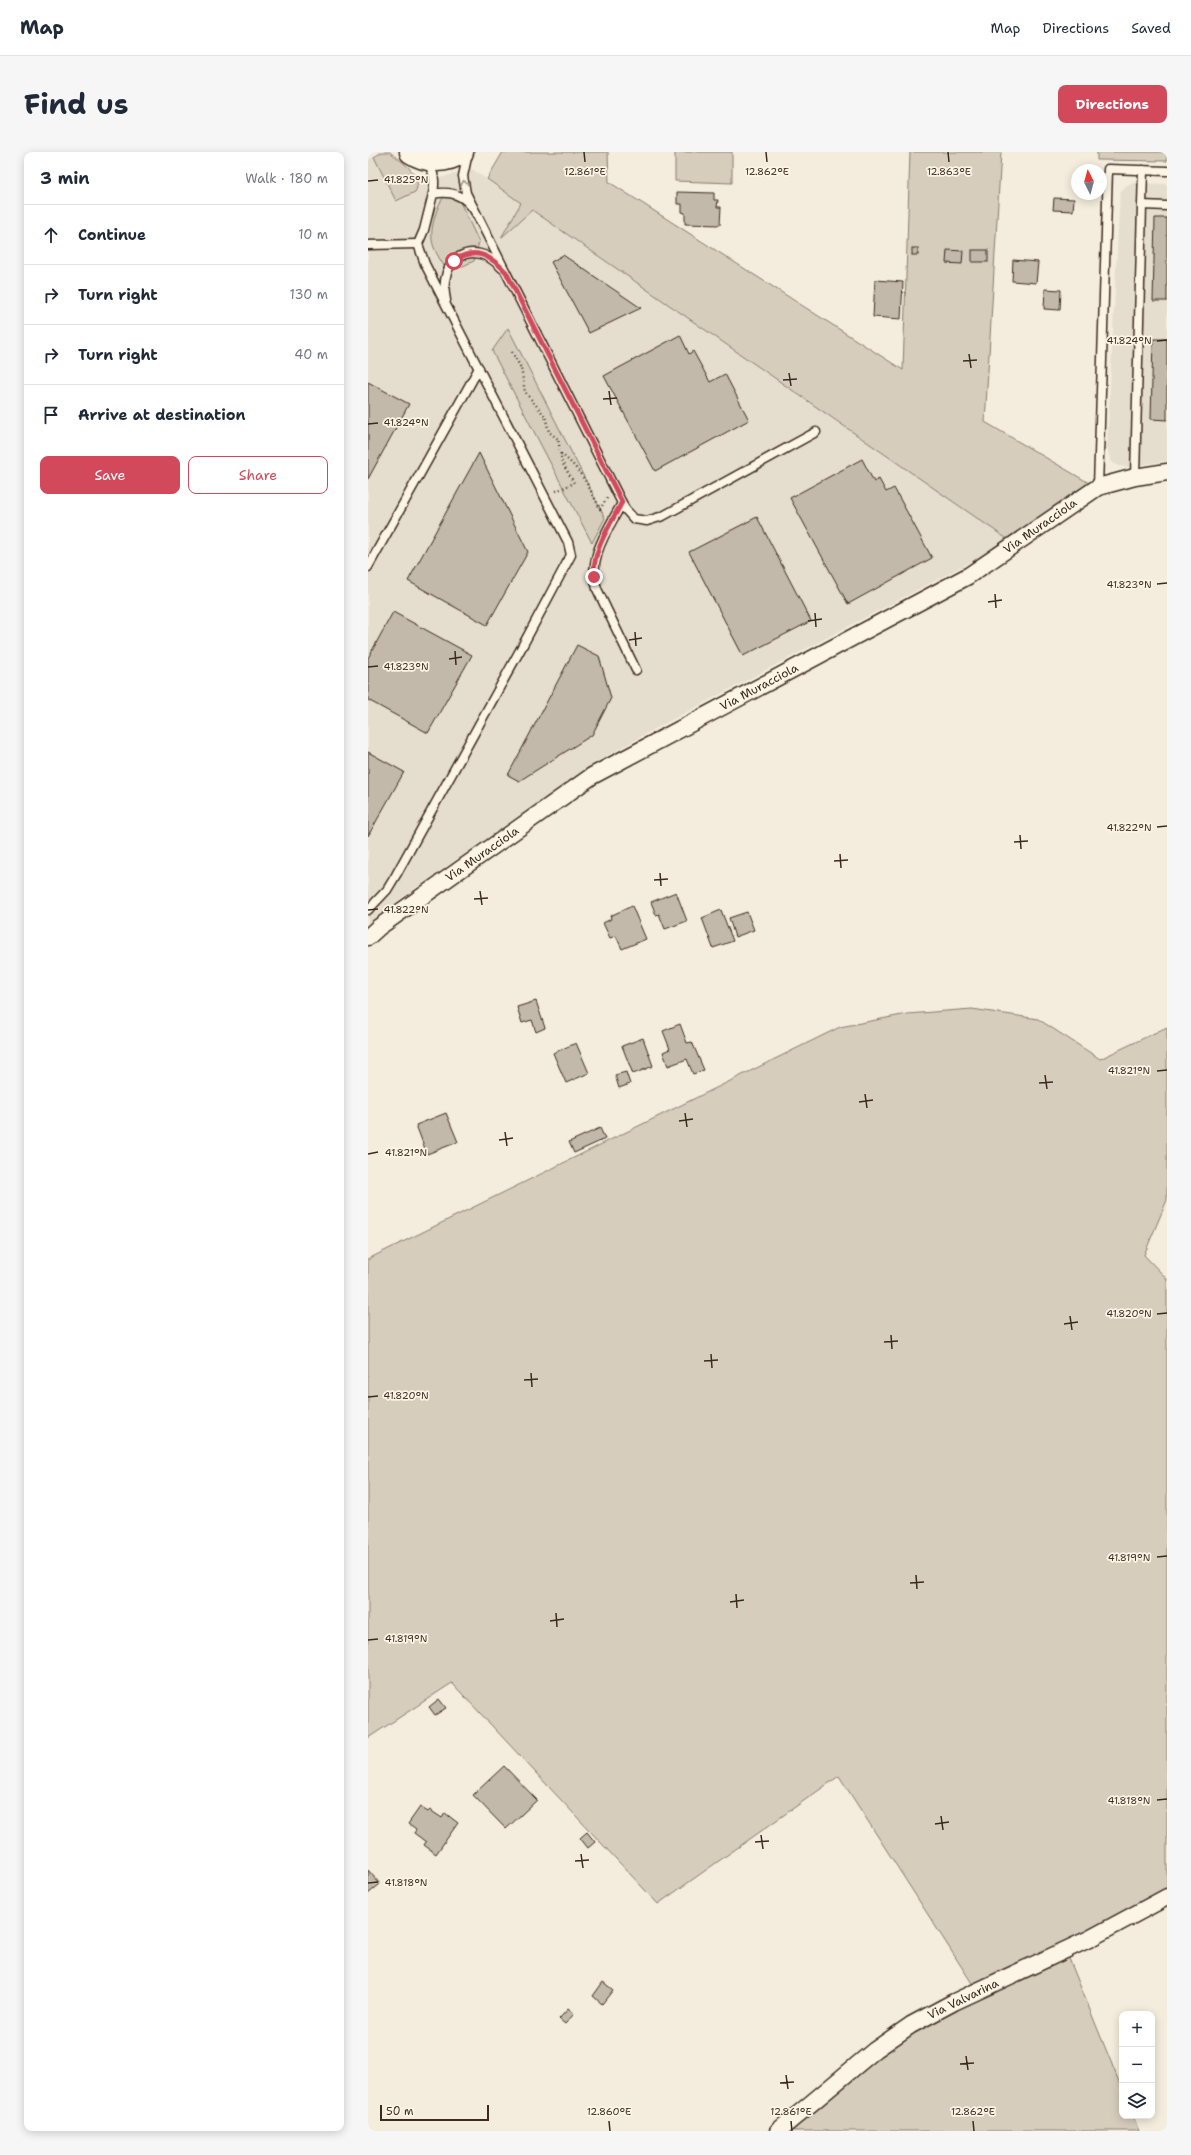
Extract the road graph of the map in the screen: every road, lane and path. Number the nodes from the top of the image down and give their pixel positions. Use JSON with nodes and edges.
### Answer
{"nodes":[{"id":1,"x":462,"y":152,"type":"edge"},
{"id":2,"x":468,"y":152,"type":"edge"},
{"id":3,"x":413,"y":154,"type":"edge"},
{"id":4,"x":1143,"y":170,"type":"junction"},
{"id":5,"x":1167,"y":171,"type":"edge"},
{"id":6,"x":433,"y":194,"type":"junction"},
{"id":7,"x":1142,"y":205,"type":"junction"},
{"id":8,"x":1167,"y":206,"type":"edge"},
{"id":9,"x":476,"y":213,"type":"junction"},
{"id":10,"x":418,"y":244,"type":"junction"},
{"id":11,"x":368,"y":245,"type":"edge"},
{"id":12,"x":506,"y":272,"type":"junction"},
{"id":13,"x":448,"y":309,"type":"junction"},
{"id":14,"x":512,"y":352,"type":"dead end"},
{"id":15,"x":479,"y":368,"type":"junction"},
{"id":16,"x":816,"y":432,"type":"dead end"},
{"id":17,"x":560,"y":454,"type":"junction"},
{"id":18,"x":1167,"y":472,"type":"edge"},
{"id":19,"x":1135,"y":476,"type":"junction"},
{"id":20,"x":1098,"y":487,"type":"junction"},
{"id":21,"x":545,"y":496,"type":"junction"},
{"id":22,"x":622,"y":502,"type":"junction"},
{"id":23,"x":600,"y":509,"type":"dead end"},
{"id":24,"x":368,"y":567,"type":"edge"},
{"id":25,"x":636,"y":670,"type":"dead end"},
{"id":26,"x":368,"y":910,"type":"edge"},
{"id":27,"x":368,"y":937,"type":"edge"},
{"id":28,"x":1167,"y":1897,"type":"edge"},
{"id":29,"x":778,"y":2131,"type":"edge"}],
"edges":[{"from":1,"to":3,"type":"main road"},
{"from":9,"to":2,"type":"lane","one_way":true},
{"from":3,"to":6,"type":"lane"},
{"from":4,"to":5,"type":"lane"},
{"from":4,"to":7,"type":"lane"},
{"from":4,"to":20,"type":"lane"},
{"from":6,"to":9,"type":"lane"},
{"from":6,"to":10,"type":"lane"},
{"from":7,"to":8,"type":"lane"},
{"from":7,"to":19,"type":"lane"},
{"from":9,"to":12,"type":"lane"},
{"from":10,"to":11,"type":"lane"},
{"from":10,"to":13,"type":"lane"},
{"from":12,"to":13,"type":"lane"},
{"from":12,"to":22,"type":"lane"},
{"from":13,"to":15,"type":"lane"},
{"from":14,"to":17,"type":"path"},
{"from":15,"to":21,"type":"lane"},
{"from":15,"to":24,"type":"lane"},
{"from":16,"to":22,"type":"lane"},
{"from":17,"to":21,"type":"path"},
{"from":17,"to":23,"type":"path"},
{"from":18,"to":19,"type":"street","name":"Via Muracciola"},
{"from":19,"to":20,"type":"street","name":"Via Muracciola"},
{"from":20,"to":27,"type":"street","name":"Via Muracciola"},
{"from":21,"to":26,"type":"lane"},
{"from":22,"to":25,"type":"lane"},
{"from":28,"to":29,"type":"street","name":"Via Valvarina"}]}
